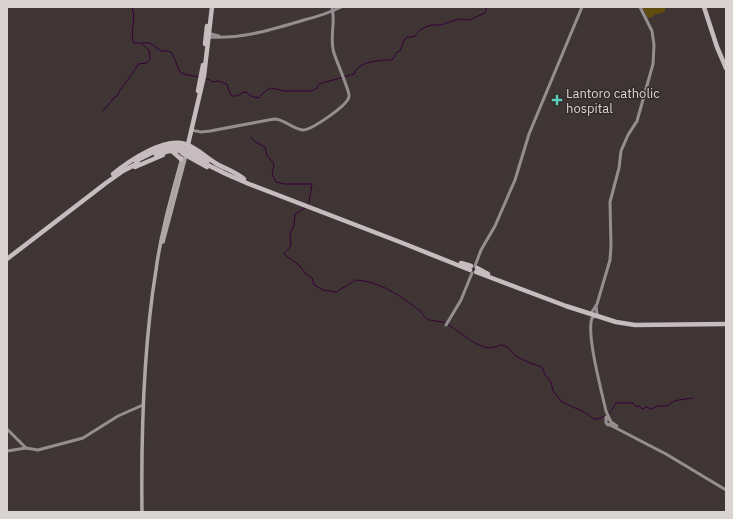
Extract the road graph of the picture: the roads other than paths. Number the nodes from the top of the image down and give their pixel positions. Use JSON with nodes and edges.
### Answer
{"nodes":[{"id":1,"x":211,"y":7,"type":"edge"},
{"id":2,"x":340,"y":7,"type":"edge"},
{"id":3,"x":582,"y":7,"type":"edge"},
{"id":4,"x":640,"y":7,"type":"edge"},
{"id":5,"x":704,"y":7,"type":"edge"},
{"id":6,"x":332,"y":10,"type":"edge"},
{"id":7,"x":210,"y":35,"type":"junction"},
{"id":8,"x":726,"y":64,"type":"edge"},
{"id":9,"x":726,"y":68,"type":"edge"},
{"id":10,"x":201,"y":81,"type":"junction"},
{"id":11,"x":191,"y":130,"type":"junction"},
{"id":12,"x":187,"y":142,"type":"junction"},
{"id":13,"x":184,"y":157,"type":"junction"},
{"id":14,"x":114,"y":176,"type":"junction"},
{"id":15,"x":244,"y":180,"type":"junction"},
{"id":16,"x":7,"y":255,"type":"edge"},
{"id":17,"x":7,"y":259,"type":"edge"},
{"id":18,"x":473,"y":269,"type":"junction"},
{"id":19,"x":596,"y":306,"type":"junction"},
{"id":20,"x":589,"y":312,"type":"junction"},
{"id":21,"x":597,"y":315,"type":"junction"},
{"id":22,"x":726,"y":322,"type":"edge"},
{"id":23,"x":151,"y":324,"type":"junction"},
{"id":24,"x":447,"y":324,"type":"dead end"},
{"id":25,"x":143,"y":406,"type":"junction"},
{"id":26,"x":607,"y":416,"type":"junction"},
{"id":27,"x":7,"y":429,"type":"edge"},
{"id":28,"x":24,"y":448,"type":"junction"},
{"id":29,"x":7,"y":451,"type":"edge"},
{"id":30,"x":143,"y":471,"type":"junction"},
{"id":31,"x":726,"y":489,"type":"edge"},
{"id":32,"x":143,"y":512,"type":"edge"}],
"edges":[{"from":1,"to":7,"type":"highway"},
{"from":2,"to":6,"type":"street"},
{"from":3,"to":18,"type":"street"},
{"from":4,"to":19,"type":"street"},
{"from":5,"to":8,"type":"highway"},
{"from":5,"to":9,"type":"highway"},
{"from":6,"to":7,"type":"street"},
{"from":6,"to":11,"type":"street"},
{"from":7,"to":10,"type":"highway"},
{"from":10,"to":11,"type":"highway"},
{"from":10,"to":12,"type":"highway"},
{"from":11,"to":12,"type":"highway"},
{"from":12,"to":13,"type":"highway"},
{"from":12,"to":14,"type":"highway"},
{"from":12,"to":15,"type":"highway"},
{"from":13,"to":14,"type":"highway"},
{"from":13,"to":15,"type":"highway"},
{"from":13,"to":23,"type":"main road"},
{"from":14,"to":15,"type":"highway","bridge":true},
{"from":14,"to":16,"type":"highway"},
{"from":14,"to":17,"type":"highway"},
{"from":15,"to":18,"type":"highway"},
{"from":18,"to":20,"type":"highway"},
{"from":18,"to":24,"type":"street"},
{"from":19,"to":20,"type":"street"},
{"from":19,"to":21,"type":"street"},
{"from":20,"to":21,"type":"highway"},
{"from":20,"to":26,"type":"street"},
{"from":21,"to":22,"type":"highway"},
{"from":21,"to":26,"type":"street"},
{"from":23,"to":25,"type":"main road"},
{"from":23,"to":30,"type":"main road"},
{"from":25,"to":28,"type":"street"},
{"from":25,"to":30,"type":"main road"},
{"from":26,"to":31,"type":"street"},
{"from":27,"to":28,"type":"street"},
{"from":28,"to":29,"type":"street"},
{"from":30,"to":32,"type":"main road"}]}
